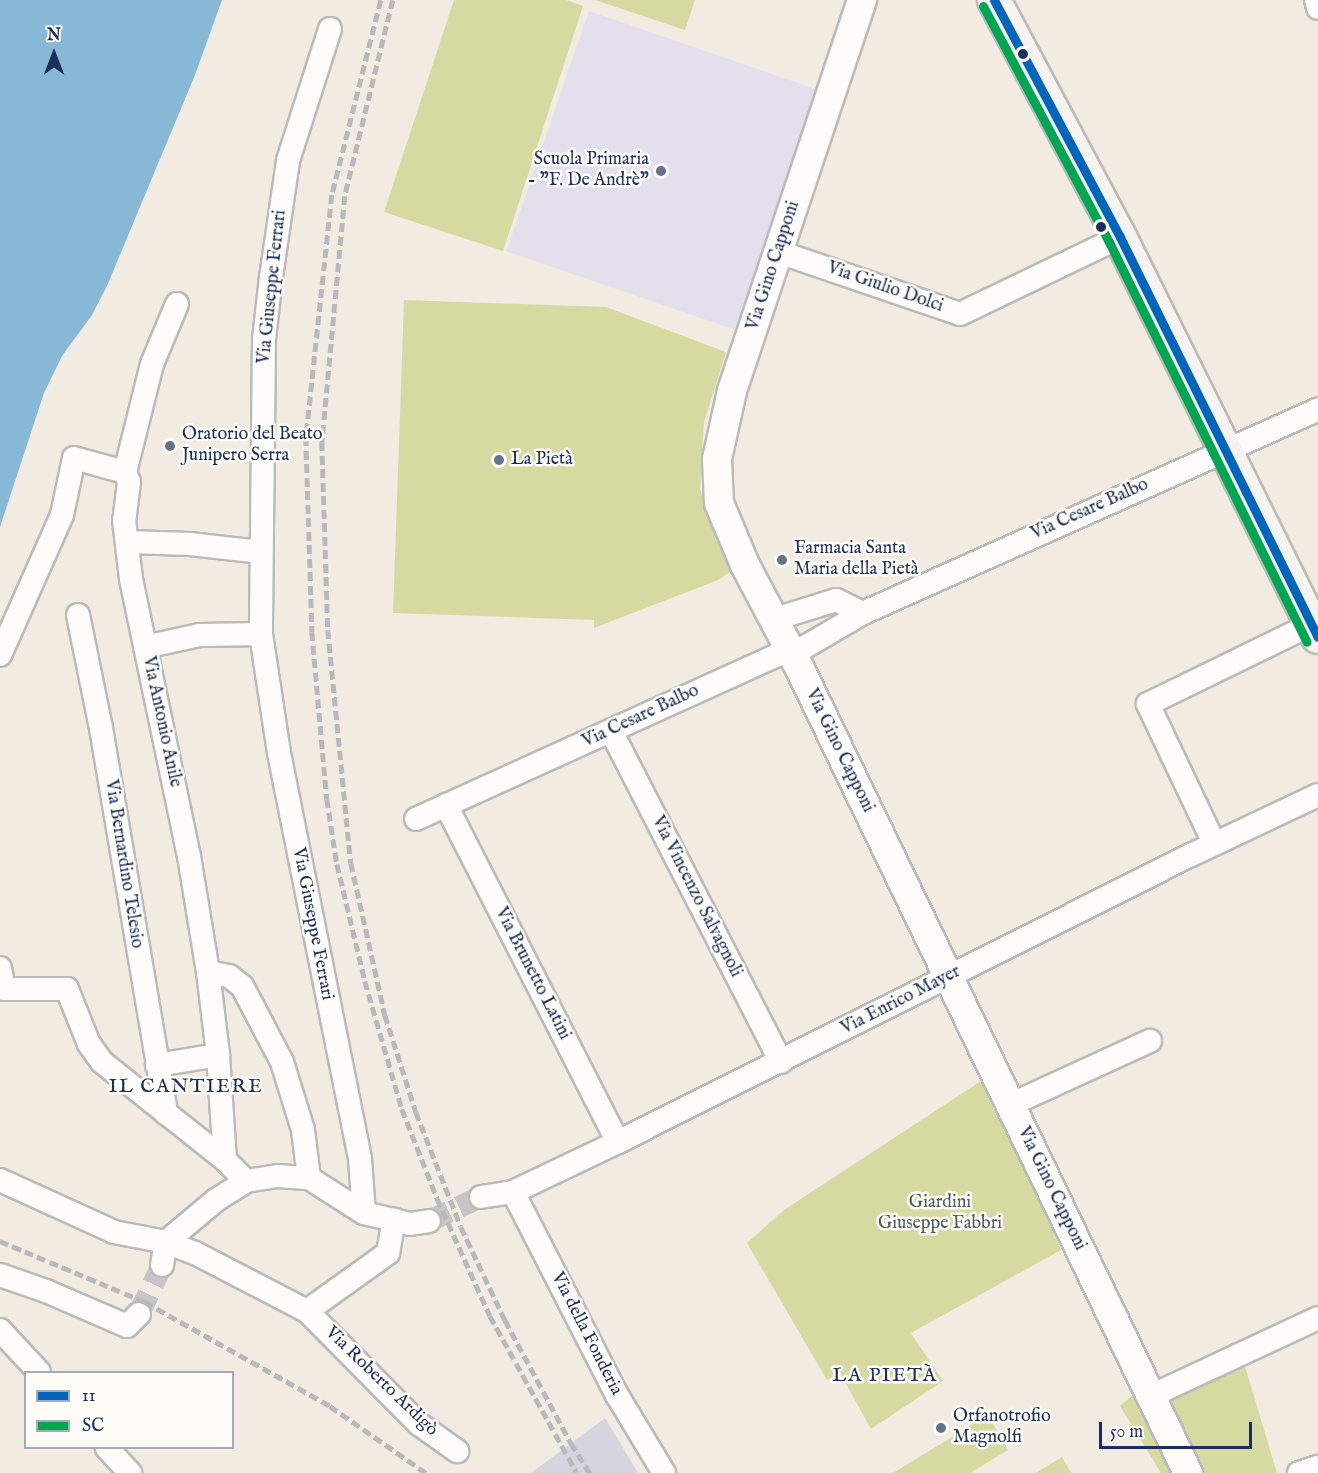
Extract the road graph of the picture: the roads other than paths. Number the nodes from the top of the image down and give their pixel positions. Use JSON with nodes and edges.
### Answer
{"nodes":[{"id":1,"x":862,"y":0,"type":"edge"},
{"id":2,"x":994,"y":0,"type":"edge"},
{"id":3,"x":1316,"y":0,"type":"edge"},
{"id":4,"x":1318,"y":8,"type":"edge"},
{"id":5,"x":330,"y":29,"type":"dead end"},
{"id":6,"x":1119,"y":237,"type":"junction"},
{"id":7,"x":779,"y":252,"type":"junction"},
{"id":8,"x":177,"y":304,"type":"dead end"},
{"id":9,"x":1318,"y":409,"type":"edge"},
{"id":10,"x":1226,"y":448,"type":"junction"},
{"id":11,"x":126,"y":472,"type":"junction"},
{"id":12,"x":128,"y":542,"type":"junction"},
{"id":13,"x":260,"y":552,"type":"junction"},
{"id":14,"x":862,"y":613,"type":"junction"},
{"id":15,"x":78,"y":615,"type":"dead end"},
{"id":16,"x":775,"y":619,"type":"junction"},
{"id":17,"x":1315,"y":630,"type":"edge"},
{"id":18,"x":261,"y":634,"type":"junction"},
{"id":19,"x":145,"y":647,"type":"junction"},
{"id":20,"x":791,"y":652,"type":"junction"},
{"id":21,"x":0,"y":655,"type":"edge"},
{"id":22,"x":611,"y":731,"type":"junction"},
{"id":23,"x":1318,"y":795,"type":"edge"},
{"id":24,"x":446,"y":805,"type":"junction"},
{"id":25,"x":416,"y":819,"type":"dead end"},
{"id":26,"x":1214,"y":843,"type":"junction"},
{"id":27,"x":208,"y":972,"type":"junction"},
{"id":28,"x":948,"y":976,"type":"junction"},
{"id":29,"x":1,"y":985,"type":"edge"},
{"id":30,"x":1150,"y":1041,"type":"dead end"},
{"id":31,"x":218,"y":1055,"type":"junction"},
{"id":32,"x":781,"y":1062,"type":"junction"},
{"id":33,"x":157,"y":1065,"type":"junction"},
{"id":34,"x":1010,"y":1105,"type":"junction"},
{"id":35,"x":166,"y":1114,"type":"junction"},
{"id":36,"x":618,"y":1142,"type":"junction"},
{"id":37,"x":225,"y":1160,"type":"junction"},
{"id":38,"x":309,"y":1178,"type":"junction"},
{"id":39,"x":0,"y":1180,"type":"edge"},
{"id":40,"x":246,"y":1181,"type":"junction"},
{"id":41,"x":513,"y":1192,"type":"junction"},
{"id":42,"x":481,"y":1197,"type":"tunnel mouth"},
{"id":43,"x":364,"y":1213,"type":"junction"},
{"id":44,"x":394,"y":1220,"type":"junction"},
{"id":45,"x":429,"y":1221,"type":"tunnel mouth"},
{"id":46,"x":166,"y":1242,"type":"junction"},
{"id":47,"x":162,"y":1265,"type":"tunnel mouth"},
{"id":48,"x":0,"y":1275,"type":"edge"},
{"id":49,"x":307,"y":1311,"type":"junction"},
{"id":50,"x":139,"y":1314,"type":"dead end"},
{"id":51,"x":1318,"y":1318,"type":"edge"},
{"id":52,"x":0,"y":1330,"type":"edge"},
{"id":53,"x":38,"y":1371,"type":"edge"},
{"id":54,"x":1151,"y":1396,"type":"junction"},
{"id":55,"x":108,"y":1449,"type":"edge"},
{"id":56,"x":457,"y":1451,"type":"dead end"},
{"id":57,"x":1318,"y":1467,"type":"edge"},
{"id":58,"x":661,"y":1469,"type":"edge"},
{"id":59,"x":130,"y":1473,"type":"edge"},
{"id":60,"x":1188,"y":1473,"type":"edge"},
{"id":61,"x":1299,"y":1473,"type":"edge"}],
"edges":[{"from":1,"to":7,"type":"street","name":"Via Gino Capponi"},
{"from":2,"to":6,"type":"main road"},
{"from":3,"to":4,"type":"street"},
{"from":5,"to":13,"type":"street","name":"Via Giuseppe Ferrari"},
{"from":6,"to":7,"type":"street","name":"Via Giulio Dolci"},
{"from":6,"to":10,"type":"main road"},
{"from":7,"to":16,"type":"street","name":"Via Gino Capponi"},
{"from":8,"to":11,"type":"street","name":"Via Antonio Anile"},
{"from":9,"to":10,"type":"street","name":"Via Cesare Balbo"},
{"from":10,"to":14,"type":"street","name":"Via Cesare Balbo"},
{"from":10,"to":17,"type":"main road"},
{"from":11,"to":12,"type":"street","name":"Via Antonio Anile"},
{"from":11,"to":21,"type":"street"},
{"from":12,"to":13,"type":"street"},
{"from":12,"to":19,"type":"street","name":"Via Antonio Anile"},
{"from":13,"to":18,"type":"street","name":"Via Giuseppe Ferrari"},
{"from":14,"to":16,"type":"street"},
{"from":14,"to":20,"type":"street","name":"Via Cesare Balbo"},
{"from":15,"to":33,"type":"street","name":"Via Bernardino Telesio"},
{"from":16,"to":20,"type":"street","name":"Via Gino Capponi"},
{"from":17,"to":26,"type":"street"},
{"from":18,"to":19,"type":"street"},
{"from":18,"to":43,"type":"street","name":"Via Giuseppe Ferrari"},
{"from":19,"to":27,"type":"street","name":"Via Antonio Anile"},
{"from":20,"to":22,"type":"street","name":"Via Cesare Balbo"},
{"from":20,"to":28,"type":"street","name":"Via Gino Capponi"},
{"from":22,"to":24,"type":"street","name":"Via Cesare Balbo"},
{"from":22,"to":32,"type":"street","name":"Via Vincenzo Salvagnoli"},
{"from":23,"to":26,"type":"street","name":"Via Enrico Mayer"},
{"from":24,"to":25,"type":"street","name":"Via Cesare Balbo"},
{"from":24,"to":36,"type":"street","name":"Via Brunetto Latini"},
{"from":26,"to":28,"type":"street","name":"Via Enrico Mayer"},
{"from":27,"to":31,"type":"street","name":"Via Antonio Anile"},
{"from":27,"to":38,"type":"street"},
{"from":28,"to":32,"type":"street","name":"Via Enrico Mayer"},
{"from":28,"to":34,"type":"street","name":"Via Gino Capponi"},
{"from":29,"to":35,"type":"street"},
{"from":30,"to":34,"type":"street"},
{"from":31,"to":33,"type":"street"},
{"from":31,"to":37,"type":"street","name":"Via Antonio Anile"},
{"from":32,"to":36,"type":"street","name":"Via Enrico Mayer"},
{"from":33,"to":35,"type":"street","name":"Via Bernardino Telesio"},
{"from":34,"to":54,"type":"street","name":"Via Gino Capponi"},
{"from":35,"to":37,"type":"street"},
{"from":36,"to":41,"type":"street","name":"Via Enrico Mayer"},
{"from":37,"to":40,"type":"street"},
{"from":38,"to":40,"type":"street"},
{"from":38,"to":43,"type":"street"},
{"from":39,"to":46,"type":"street","name":"Via Roberto Ardigò"},
{"from":40,"to":46,"type":"street"},
{"from":41,"to":42,"type":"street","name":"Via Enrico Mayer"},
{"from":41,"to":58,"type":"street","name":"Via della Fonderia"},
{"from":43,"to":44,"type":"street"},
{"from":44,"to":45,"type":"street"},
{"from":44,"to":49,"type":"street","name":"Via Roberto Ardigò"},
{"from":46,"to":47,"type":"street"},
{"from":46,"to":49,"type":"street","name":"Via Roberto Ardigò"},
{"from":48,"to":50,"type":"street"},
{"from":49,"to":56,"type":"street","name":"Via Roberto Ardigò"},
{"from":51,"to":54,"type":"street"},
{"from":52,"to":53,"type":"street"},
{"from":54,"to":60,"type":"street","name":"Via Gino Capponi"},
{"from":55,"to":59,"type":"street"},
{"from":57,"to":61,"type":"street"}]}
